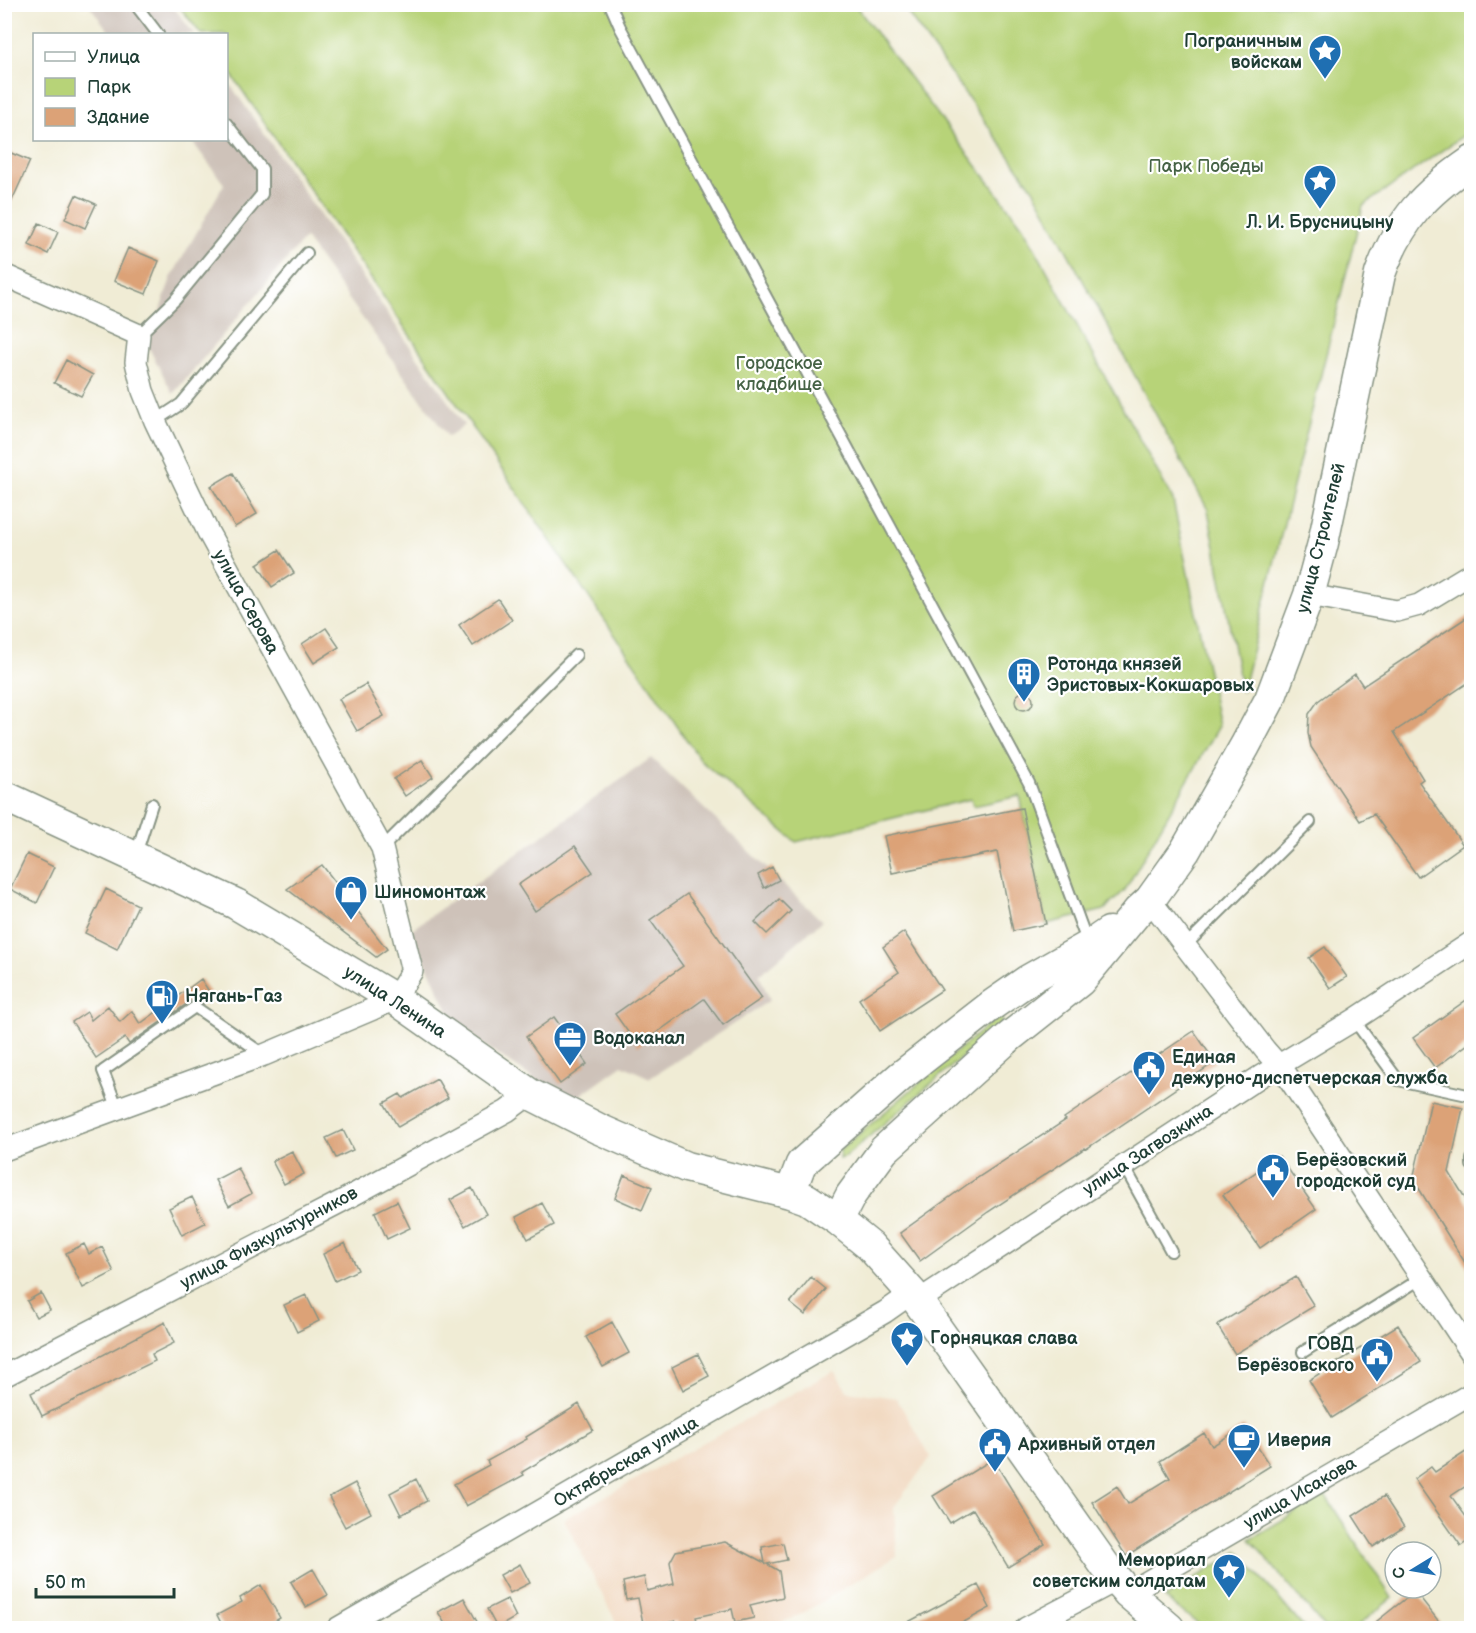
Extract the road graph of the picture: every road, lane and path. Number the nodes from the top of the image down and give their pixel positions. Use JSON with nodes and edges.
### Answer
{"nodes":[{"id":1,"x":135,"y":4,"type":"edge"},
{"id":2,"x":610,"y":4,"type":"edge"},
{"id":3,"x":157,"y":33,"type":"edge"},
{"id":4,"x":228,"y":126,"type":"edge"},
{"id":5,"x":1472,"y":161,"type":"edge"},
{"id":6,"x":307,"y":253,"type":"dead end"},
{"id":7,"x":4,"y":275,"type":"edge"},
{"id":8,"x":139,"y":335,"type":"junction"},
{"id":9,"x":154,"y":421,"type":"junction"},
{"id":10,"x":1472,"y":573,"type":"edge"},
{"id":11,"x":1309,"y":595,"type":"junction"},
{"id":12,"x":576,"y":655,"type":"dead end"},
{"id":13,"x":4,"y":796,"type":"edge"},
{"id":14,"x":152,"y":804,"type":"dead end"},
{"id":15,"x":1310,"y":822,"type":"dead end"},
{"id":16,"x":382,"y":848,"type":"junction"},
{"id":17,"x":135,"y":857,"type":"junction"},
{"id":18,"x":1144,"y":905,"type":"junction"},
{"id":19,"x":1472,"y":942,"type":"edge"},
{"id":20,"x":1089,"y":946,"type":"junction"},
{"id":21,"x":1185,"y":946,"type":"junction"},
{"id":22,"x":395,"y":999,"type":"junction"},
{"id":23,"x":992,"y":1005,"type":"junction"},
{"id":24,"x":1354,"y":1020,"type":"junction"},
{"id":25,"x":1008,"y":1038,"type":"junction"},
{"id":26,"x":264,"y":1055,"type":"junction"},
{"id":27,"x":1278,"y":1065,"type":"junction"},
{"id":28,"x":530,"y":1094,"type":"junction"},
{"id":29,"x":1472,"y":1096,"type":"edge"},
{"id":30,"x":118,"y":1109,"type":"junction"},
{"id":31,"x":4,"y":1150,"type":"edge"},
{"id":32,"x":1472,"y":1159,"type":"edge"},
{"id":33,"x":1472,"y":1165,"type":"edge"},
{"id":34,"x":1124,"y":1166,"type":"junction"},
{"id":35,"x":790,"y":1193,"type":"junction"},
{"id":36,"x":838,"y":1220,"type":"junction"},
{"id":37,"x":1171,"y":1251,"type":"dead end"},
{"id":38,"x":1422,"y":1278,"type":"junction"},
{"id":39,"x":915,"y":1297,"type":"junction"},
{"id":40,"x":1304,"y":1352,"type":"dead end"},
{"id":41,"x":1472,"y":1354,"type":"edge"},
{"id":42,"x":4,"y":1376,"type":"edge"},
{"id":43,"x":1472,"y":1393,"type":"edge"},
{"id":44,"x":1122,"y":1587,"type":"junction"},
{"id":45,"x":338,"y":1629,"type":"edge"},
{"id":46,"x":1026,"y":1629,"type":"edge"},
{"id":47,"x":1169,"y":1629,"type":"edge"}],
"edges":[{"from":1,"to":3,"type":"lane"},
{"from":2,"to":20,"type":"lane"},
{"from":4,"to":8,"type":"lane"},
{"from":5,"to":11,"type":"main road","name":"улица Строителей"},
{"from":6,"to":9,"type":"lane"},
{"from":7,"to":8,"type":"street"},
{"from":8,"to":9,"type":"street","name":"улица Серова"},
{"from":9,"to":16,"type":"street","name":"улица Серова"},
{"from":10,"to":11,"type":"street"},
{"from":11,"to":18,"type":"main road","name":"улица Строителей"},
{"from":12,"to":16,"type":"lane"},
{"from":13,"to":17,"type":"main road","name":"улица Ленина"},
{"from":14,"to":17,"type":"lane"},
{"from":15,"to":21,"type":"lane"},
{"from":16,"to":22,"type":"street","name":"улица Серова"},
{"from":17,"to":22,"type":"main road","name":"улица Ленина"},
{"from":18,"to":20,"type":"main road"},
{"from":18,"to":21,"type":"street"},
{"from":18,"to":25,"type":"main road"},
{"from":19,"to":24,"type":"street","name":"улица Загвозкина"},
{"from":20,"to":23,"type":"main road"},
{"from":21,"to":27,"type":"street"},
{"from":22,"to":26,"type":"street"},
{"from":22,"to":28,"type":"main road","name":"улица Ленина"},
{"from":23,"to":25,"type":"main road"},
{"from":23,"to":35,"type":"main road"},
{"from":24,"to":27,"type":"street","name":"улица Загвозкина"},
{"from":24,"to":29,"type":"lane"},
{"from":25,"to":36,"type":"main road"},
{"from":26,"to":30,"type":"street"},
{"from":26,"to":30,"type":"lane"},
{"from":27,"to":34,"type":"street","name":"улица Загвозкина"},
{"from":27,"to":38,"type":"street"},
{"from":28,"to":35,"type":"main road","name":"улица Ленина"},
{"from":28,"to":42,"type":"street","name":"улица Физкультурников"},
{"from":30,"to":31,"type":"street"},
{"from":32,"to":33,"type":"lane"},
{"from":34,"to":37,"type":"lane"},
{"from":34,"to":39,"type":"street","name":"улица Загвозкина"},
{"from":35,"to":36,"type":"main road","name":"улица Ленина"},
{"from":36,"to":39,"type":"main road"},
{"from":38,"to":40,"type":"lane"},
{"from":38,"to":41,"type":"street"},
{"from":39,"to":44,"type":"main road"},
{"from":39,"to":45,"type":"street","name":"Октябрьская улица"},
{"from":43,"to":44,"type":"street","name":"улица Исакова"},
{"from":44,"to":46,"type":"street","name":"улица Исакова"},
{"from":44,"to":47,"type":"main road"}]}
